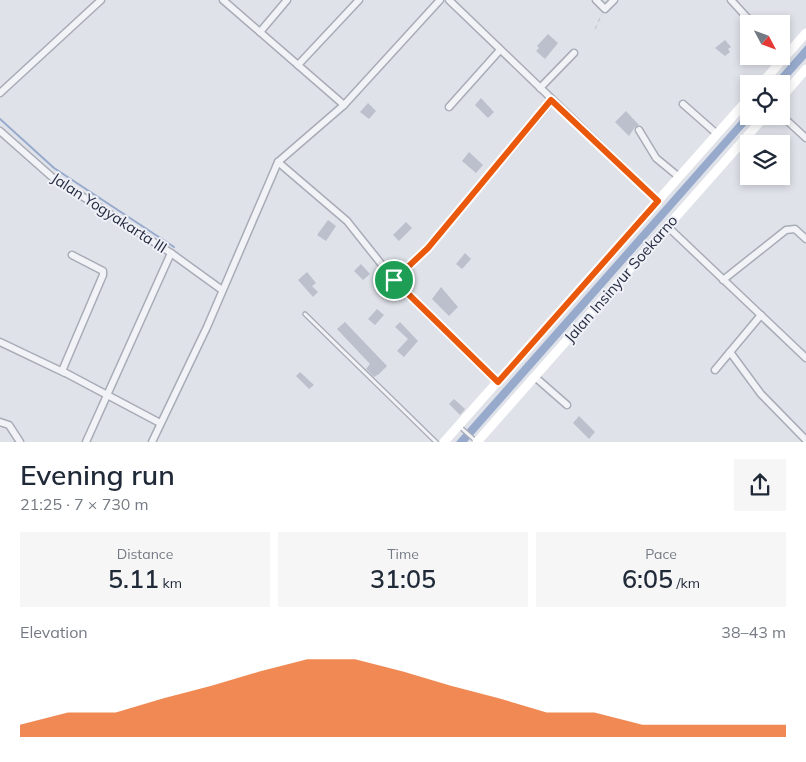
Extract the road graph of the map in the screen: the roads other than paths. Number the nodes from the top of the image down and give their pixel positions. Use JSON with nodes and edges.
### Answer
{"nodes":[{"id":1,"x":101,"y":0,"type":"edge"},
{"id":2,"x":223,"y":0,"type":"edge"},
{"id":3,"x":287,"y":0,"type":"edge"},
{"id":4,"x":359,"y":0,"type":"edge"},
{"id":5,"x":440,"y":0,"type":"edge"},
{"id":6,"x":449,"y":0,"type":"edge"},
{"id":7,"x":596,"y":0,"type":"edge"},
{"id":8,"x":614,"y":0,"type":"edge"},
{"id":9,"x":731,"y":0,"type":"edge"},
{"id":10,"x":745,"y":15,"type":"edge"},
{"id":11,"x":260,"y":32,"type":"junction"},
{"id":12,"x":806,"y":34,"type":"edge"},
{"id":13,"x":790,"y":48,"type":"edge"},
{"id":14,"x":500,"y":50,"type":"junction"},
{"id":15,"x":574,"y":53,"type":"dead end"},
{"id":16,"x":298,"y":65,"type":"junction"},
{"id":17,"x":806,"y":69,"type":"edge"},
{"id":18,"x":540,"y":88,"type":"junction"},
{"id":19,"x":790,"y":88,"type":"edge"},
{"id":20,"x":0,"y":93,"type":"edge"},
{"id":21,"x":551,"y":100,"type":"junction"},
{"id":22,"x":683,"y":104,"type":"dead end"},
{"id":23,"x":344,"y":105,"type":"junction"},
{"id":24,"x":449,"y":107,"type":"dead end"},
{"id":25,"x":740,"y":108,"type":"edge"},
{"id":26,"x":790,"y":123,"type":"edge"},
{"id":27,"x":639,"y":130,"type":"dead end"},
{"id":28,"x":0,"y":131,"type":"edge"},
{"id":29,"x":717,"y":134,"type":"junction"},
{"id":30,"x":806,"y":138,"type":"edge"},
{"id":31,"x":740,"y":151,"type":"edge"},
{"id":32,"x":278,"y":162,"type":"junction"},
{"id":33,"x":679,"y":177,"type":"junction"},
{"id":34,"x":658,"y":201,"type":"junction"},
{"id":35,"x":668,"y":226,"type":"junction"},
{"id":36,"x":806,"y":238,"type":"edge"},
{"id":37,"x":171,"y":253,"type":"junction"},
{"id":38,"x":72,"y":254,"type":"dead end"},
{"id":39,"x":394,"y":280,"type":"junction"},
{"id":40,"x":723,"y":280,"type":"junction"},
{"id":41,"x":222,"y":290,"type":"junction"},
{"id":42,"x":304,"y":314,"type":"dead end"},
{"id":43,"x":761,"y":315,"type":"junction"},
{"id":44,"x":0,"y":342,"type":"edge"},
{"id":45,"x":730,"y":352,"type":"junction"},
{"id":46,"x":806,"y":358,"type":"edge"},
{"id":47,"x":715,"y":370,"type":"dead end"},
{"id":48,"x":66,"y":374,"type":"junction"},
{"id":49,"x":535,"y":377,"type":"junction"},
{"id":50,"x":498,"y":382,"type":"junction"},
{"id":51,"x":107,"y":396,"type":"junction"},
{"id":52,"x":567,"y":405,"type":"dead end"},
{"id":53,"x":0,"y":422,"type":"edge"},
{"id":54,"x":160,"y":423,"type":"junction"},
{"id":55,"x":462,"y":428,"type":"junction"},
{"id":56,"x":475,"y":440,"type":"edge"},
{"id":57,"x":806,"y":440,"type":"edge"},
{"id":58,"x":20,"y":442,"type":"edge"},
{"id":59,"x":86,"y":442,"type":"edge"},
{"id":60,"x":152,"y":442,"type":"edge"},
{"id":61,"x":436,"y":442,"type":"edge"},
{"id":62,"x":444,"y":442,"type":"edge"}],
"edges":[{"from":1,"to":20,"type":"street"},
{"from":2,"to":11,"type":"street"},
{"from":3,"to":11,"type":"street"},
{"from":4,"to":16,"type":"street"},
{"from":5,"to":23,"type":"street"},
{"from":6,"to":14,"type":"street"},
{"from":7,"to":8,"type":"street"},
{"from":9,"to":10,"type":"street"},
{"from":11,"to":16,"type":"street"},
{"from":12,"to":13,"type":"street"},
{"from":14,"to":18,"type":"street"},
{"from":14,"to":24,"type":"street"},
{"from":15,"to":18,"type":"street"},
{"from":16,"to":23,"type":"street"},
{"from":17,"to":19,"type":"street"},
{"from":18,"to":21,"type":"street"},
{"from":21,"to":34,"type":"street"},
{"from":21,"to":39,"type":"street"},
{"from":22,"to":29,"type":"street"},
{"from":23,"to":32,"type":"street"},
{"from":25,"to":29,"type":"street","name":"Jalan Insinyur Soekarno"},
{"from":26,"to":30,"type":"street"},
{"from":27,"to":33,"type":"street"},
{"from":28,"to":37,"type":"street","name":"Jalan Yogyakarta III"},
{"from":29,"to":33,"type":"street","name":"Jalan Insinyur Soekarno"},
{"from":31,"to":35,"type":"street","name":"Jalan Insinyur Soekarno"},
{"from":32,"to":39,"type":"street"},
{"from":32,"to":41,"type":"street"},
{"from":33,"to":34,"type":"street","name":"Jalan Insinyur Soekarno"},
{"from":34,"to":50,"type":"street","name":"Jalan Insinyur Soekarno"},
{"from":35,"to":40,"type":"street"},
{"from":35,"to":49,"type":"street","name":"Jalan Insinyur Soekarno"},
{"from":36,"to":40,"type":"street"},
{"from":37,"to":41,"type":"street","name":"Jalan Yogyakarta III"},
{"from":37,"to":51,"type":"street"},
{"from":38,"to":48,"type":"street"},
{"from":39,"to":50,"type":"street"},
{"from":40,"to":43,"type":"street"},
{"from":41,"to":54,"type":"street"},
{"from":42,"to":61,"type":"lane"},
{"from":43,"to":45,"type":"street"},
{"from":43,"to":46,"type":"street"},
{"from":44,"to":48,"type":"street"},
{"from":45,"to":47,"type":"street"},
{"from":45,"to":57,"type":"street"},
{"from":48,"to":51,"type":"street"},
{"from":49,"to":52,"type":"street"},
{"from":49,"to":56,"type":"street","name":"Jalan Insinyur Soekarno"},
{"from":50,"to":55,"type":"street","name":"Jalan Insinyur Soekarno"},
{"from":51,"to":54,"type":"street"},
{"from":51,"to":59,"type":"street"},
{"from":53,"to":58,"type":"street"},
{"from":54,"to":60,"type":"street"},
{"from":55,"to":56,"type":"lane"},
{"from":55,"to":62,"type":"street","name":"Jalan Insinyur Soekarno"}]}
